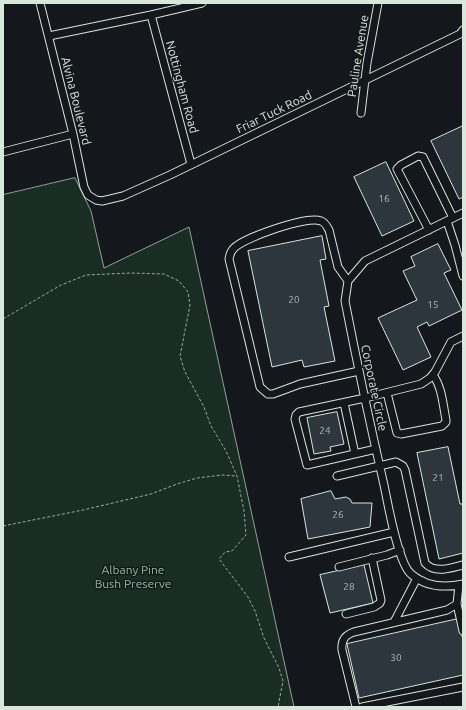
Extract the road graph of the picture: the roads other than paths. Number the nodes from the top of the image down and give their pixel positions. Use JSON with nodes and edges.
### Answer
{"nodes":[{"id":1,"x":40,"y":3,"type":"edge"},
{"id":2,"x":202,"y":3,"type":"edge"},
{"id":3,"x":378,"y":3,"type":"edge"},
{"id":4,"x":152,"y":15,"type":"junction"},
{"id":5,"x":461,"y":32,"type":"edge"},
{"id":6,"x":49,"y":36,"type":"junction"},
{"id":7,"x":365,"y":81,"type":"junction"},
{"id":8,"x":361,"y":113,"type":"dead end"},
{"id":9,"x":73,"y":134,"type":"junction"},
{"id":10,"x":3,"y":152,"type":"edge"},
{"id":11,"x":191,"y":164,"type":"junction"},
{"id":12,"x":96,"y":200,"type":"joint"},
{"id":13,"x":463,"y":213,"type":"edge"},
{"id":14,"x":450,"y":219,"type":"junction"},
{"id":15,"x":429,"y":230,"type":"junction"},
{"id":16,"x":463,"y":276,"type":"edge"},
{"id":17,"x":348,"y":281,"type":"junction"},
{"id":18,"x":463,"y":336,"type":"edge"},
{"id":19,"x":359,"y":371,"type":"junction"},
{"id":20,"x":433,"y":375,"type":"junction"},
{"id":21,"x":387,"y":393,"type":"junction"},
{"id":22,"x":365,"y":398,"type":"junction"},
{"id":23,"x":344,"y":403,"type":"junction"},
{"id":24,"x":376,"y":449,"type":"junction"},
{"id":25,"x":355,"y":454,"type":"junction"},
{"id":26,"x":379,"y":466,"type":"junction"},
{"id":27,"x":337,"y":476,"type":"dead end"},
{"id":28,"x":394,"y":532,"type":"junction"},
{"id":29,"x":400,"y":550,"type":"junction"},
{"id":30,"x":289,"y":557,"type":"dead end"},
{"id":31,"x":372,"y":558,"type":"junction"},
{"id":32,"x":463,"y":565,"type":"edge"},
{"id":33,"x":339,"y":567,"type":"dead end"},
{"id":34,"x":417,"y":578,"type":"junction"},
{"id":35,"x":461,"y":585,"type":"edge"},
{"id":36,"x":457,"y":604,"type":"junction"},
{"id":37,"x":346,"y":614,"type":"dead end"},
{"id":38,"x":394,"y":622,"type":"junction"},
{"id":39,"x":463,"y":631,"type":"edge"},
{"id":40,"x":463,"y":687,"type":"edge"},
{"id":41,"x":356,"y":707,"type":"edge"},
{"id":42,"x":362,"y":707,"type":"edge"}],
"edges":[{"from":1,"to":6,"type":"street","name":"Alvina Boulevard"},
{"from":2,"to":4,"type":"street"},
{"from":3,"to":7,"type":"street","name":"Pauline Avenue"},
{"from":4,"to":6,"type":"street"},
{"from":4,"to":11,"type":"street","name":"Nottingham Road"},
{"from":5,"to":7,"type":"street","name":"Friar Tuck Road"},
{"from":6,"to":9,"type":"street","name":"Alvina Boulevard"},
{"from":7,"to":8,"type":"street","name":"Pauline Avenue"},
{"from":7,"to":11,"type":"street","name":"Friar Tuck Road"},
{"from":9,"to":10,"type":"street"},
{"from":9,"to":12,"type":"street","name":"Alvina Boulevard"},
{"from":11,"to":12,"type":"street","name":"Friar Tuck Road"},
{"from":13,"to":14,"type":"street"},
{"from":14,"to":15,"type":"street"},
{"from":14,"to":15,"type":"street"},
{"from":14,"to":16,"type":"street"},
{"from":15,"to":17,"type":"street"},
{"from":17,"to":19,"type":"street","name":"Corporate Circle"},
{"from":17,"to":19,"type":"street"},
{"from":18,"to":20,"type":"street"},
{"from":19,"to":22,"type":"street","name":"Corporate Circle"},
{"from":20,"to":21,"type":"street"},
{"from":20,"to":21,"type":"street"},
{"from":21,"to":22,"type":"street"},
{"from":22,"to":23,"type":"street"},
{"from":22,"to":24,"type":"street","name":"Corporate Circle"},
{"from":23,"to":25,"type":"street"},
{"from":23,"to":25,"type":"street"},
{"from":24,"to":25,"type":"street"},
{"from":24,"to":26,"type":"street","name":"Corporate Circle"},
{"from":26,"to":27,"type":"street"},
{"from":26,"to":28,"type":"street","name":"Corporate Circle"},
{"from":26,"to":32,"type":"street"},
{"from":28,"to":29,"type":"street","name":"Corporate Circle"},
{"from":28,"to":30,"type":"street"},
{"from":29,"to":31,"type":"street"},
{"from":29,"to":34,"type":"street","name":"Corporate Circle"},
{"from":31,"to":33,"type":"street"},
{"from":31,"to":37,"type":"street"},
{"from":34,"to":35,"type":"street","name":"Corporate Circle"},
{"from":34,"to":38,"type":"street"},
{"from":35,"to":36,"type":"street"},
{"from":36,"to":38,"type":"street"},
{"from":36,"to":39,"type":"street"},
{"from":38,"to":41,"type":"street"},
{"from":40,"to":42,"type":"street"}]}
